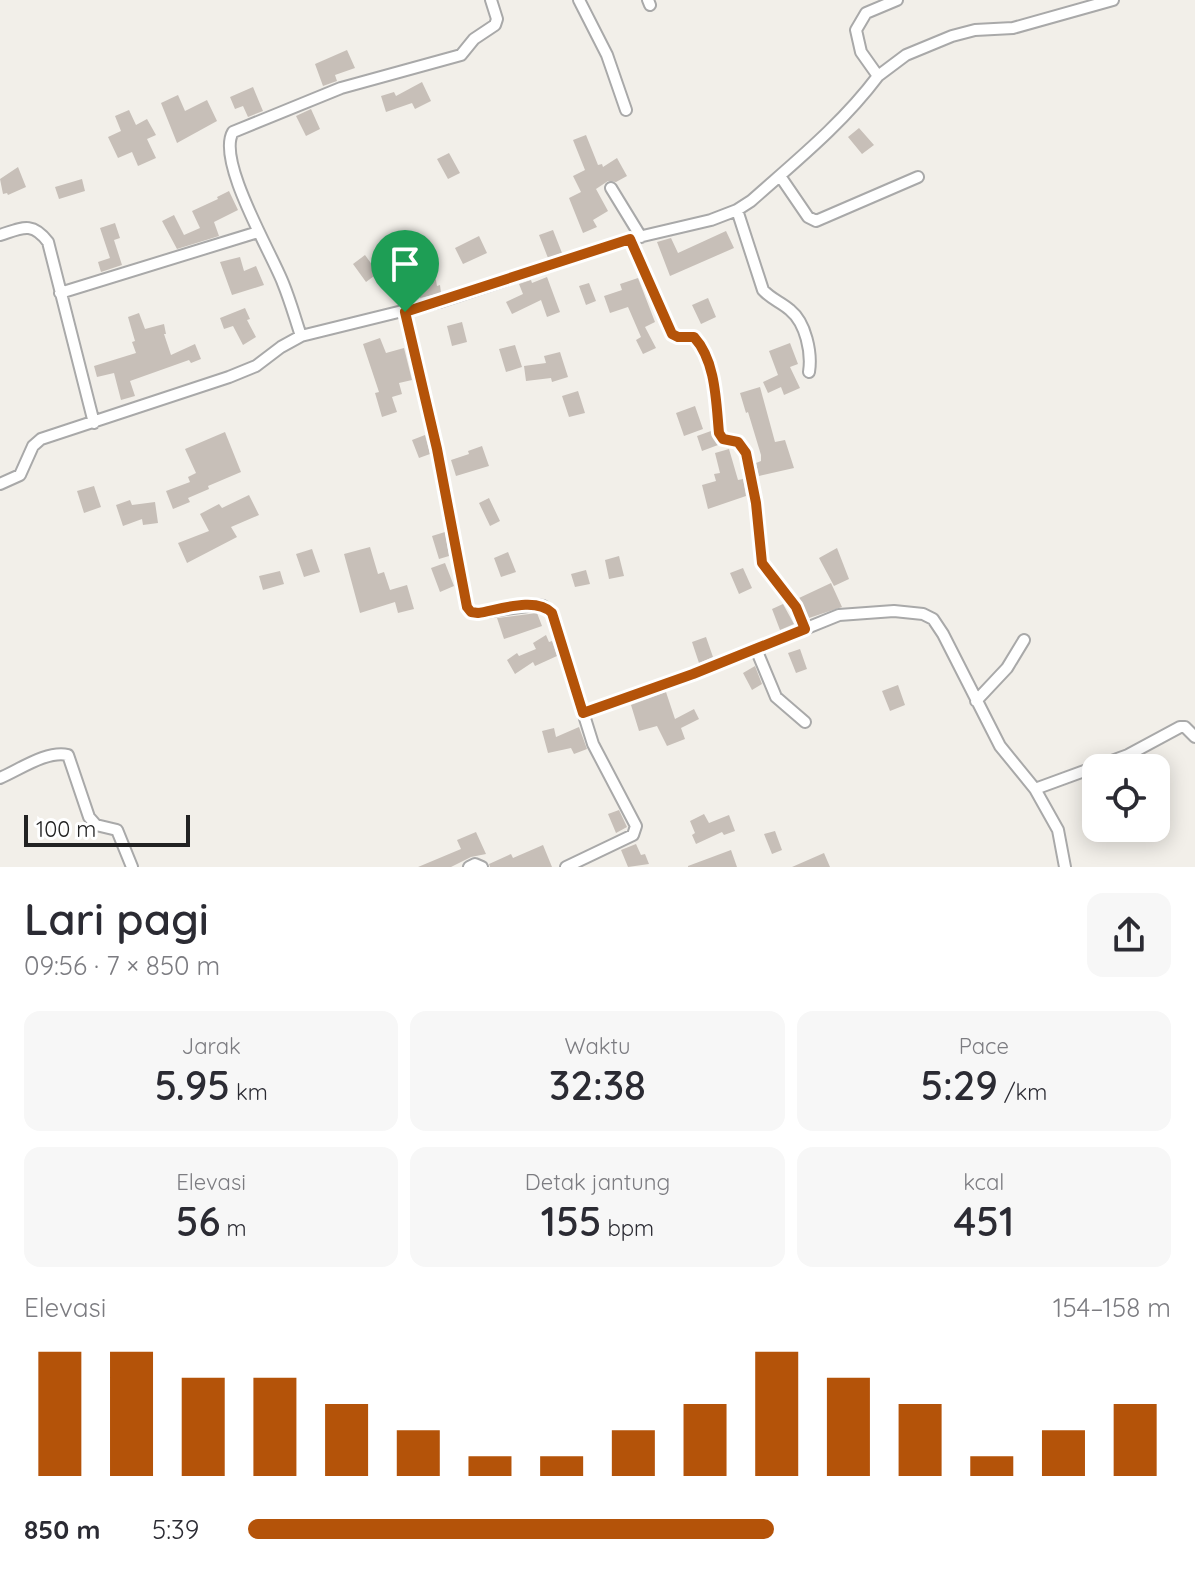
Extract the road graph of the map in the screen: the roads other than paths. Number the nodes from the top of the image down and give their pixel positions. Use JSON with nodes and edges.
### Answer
{"nodes":[{"id":1,"x":491,"y":0,"type":"edge"},
{"id":2,"x":579,"y":0,"type":"edge"},
{"id":3,"x":897,"y":0,"type":"edge"},
{"id":4,"x":1113,"y":0,"type":"edge"},
{"id":5,"x":878,"y":76,"type":"junction"},
{"id":6,"x":626,"y":110,"type":"dead end"},
{"id":7,"x":780,"y":176,"type":"junction"},
{"id":8,"x":918,"y":177,"type":"dead end"},
{"id":9,"x":611,"y":188,"type":"dead end"},
{"id":10,"x":737,"y":210,"type":"junction"},
{"id":11,"x":258,"y":232,"type":"junction"},
{"id":12,"x":0,"y":235,"type":"edge"},
{"id":13,"x":635,"y":238,"type":"junction"},
{"id":14,"x":60,"y":293,"type":"junction"},
{"id":15,"x":405,"y":312,"type":"junction"},
{"id":16,"x":301,"y":336,"type":"junction"},
{"id":17,"x":809,"y":372,"type":"dead end"},
{"id":18,"x":94,"y":423,"type":"junction"},
{"id":19,"x":0,"y":484,"type":"edge"},
{"id":20,"x":805,"y":629,"type":"junction"},
{"id":21,"x":1024,"y":640,"type":"dead end"},
{"id":22,"x":756,"y":649,"type":"junction"},
{"id":23,"x":976,"y":701,"type":"junction"},
{"id":24,"x":583,"y":713,"type":"junction"},
{"id":25,"x":805,"y":722,"type":"dead end"},
{"id":26,"x":1195,"y":737,"type":"edge"},
{"id":27,"x":0,"y":778,"type":"edge"},
{"id":28,"x":1035,"y":789,"type":"junction"},
{"id":29,"x":132,"y":867,"type":"edge"},
{"id":30,"x":469,"y":867,"type":"edge"},
{"id":31,"x":482,"y":867,"type":"edge"},
{"id":32,"x":566,"y":867,"type":"edge"},
{"id":33,"x":1065,"y":867,"type":"edge"}],
"edges":[{"from":1,"to":11,"type":"street"},
{"from":2,"to":6,"type":"street"},
{"from":3,"to":5,"type":"street"},
{"from":4,"to":5,"type":"street"},
{"from":5,"to":7,"type":"street"},
{"from":7,"to":8,"type":"street"},
{"from":7,"to":10,"type":"street"},
{"from":9,"to":13,"type":"street"},
{"from":10,"to":13,"type":"street"},
{"from":10,"to":17,"type":"street"},
{"from":11,"to":14,"type":"street"},
{"from":11,"to":16,"type":"street"},
{"from":12,"to":14,"type":"street"},
{"from":13,"to":15,"type":"street"},
{"from":13,"to":20,"type":"street"},
{"from":14,"to":18,"type":"street"},
{"from":15,"to":16,"type":"street"},
{"from":15,"to":24,"type":"street"},
{"from":16,"to":18,"type":"street"},
{"from":18,"to":19,"type":"street"},
{"from":20,"to":22,"type":"street"},
{"from":20,"to":23,"type":"street"},
{"from":21,"to":23,"type":"street"},
{"from":22,"to":24,"type":"street"},
{"from":22,"to":25,"type":"street"},
{"from":23,"to":28,"type":"street"},
{"from":24,"to":32,"type":"street"},
{"from":26,"to":28,"type":"street"},
{"from":27,"to":29,"type":"street"},
{"from":28,"to":33,"type":"street"},
{"from":30,"to":31,"type":"street"}]}
